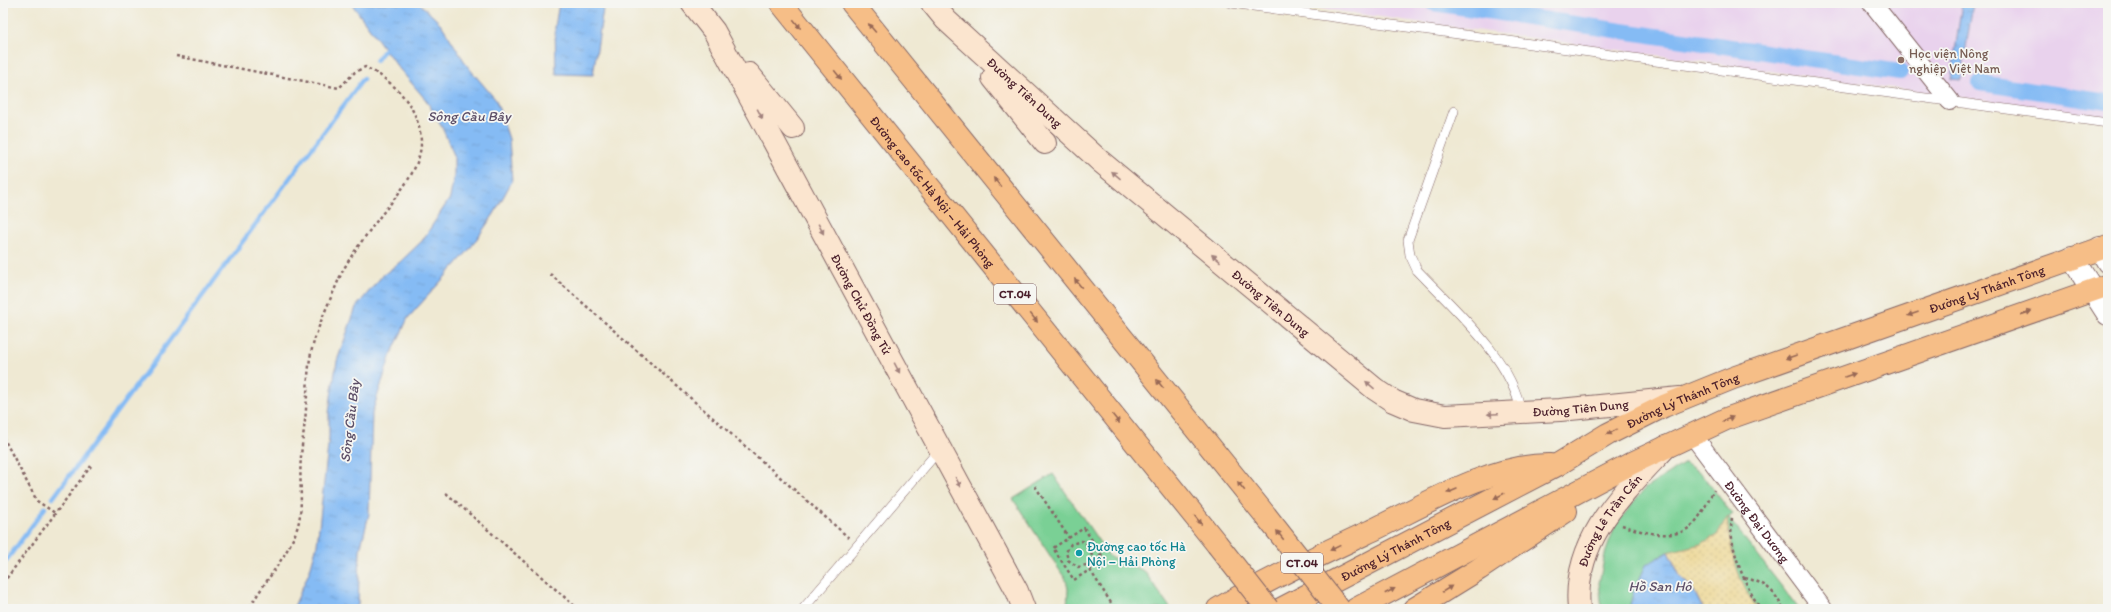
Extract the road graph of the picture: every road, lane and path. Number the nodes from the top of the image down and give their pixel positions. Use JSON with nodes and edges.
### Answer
{"nodes":[{"id":1,"x":692,"y":3,"type":"edge"},
{"id":2,"x":781,"y":3,"type":"edge"},
{"id":3,"x":852,"y":3,"type":"edge"},
{"id":4,"x":932,"y":3,"type":"edge"},
{"id":5,"x":1231,"y":3,"type":"edge"},
{"id":6,"x":1872,"y":3,"type":"edge"},
{"id":7,"x":946,"y":20,"type":"junction"},
{"id":8,"x":714,"y":31,"type":"junction"},
{"id":9,"x":176,"y":56,"type":"dead end"},
{"id":10,"x":1950,"y":101,"type":"junction"},
{"id":11,"x":1454,"y":111,"type":"dead end"},
{"id":12,"x":2108,"y":123,"type":"edge"},
{"id":13,"x":793,"y":128,"type":"dead end"},
{"id":14,"x":1045,"y":143,"type":"dead end"},
{"id":15,"x":2105,"y":252,"type":"edge"},
{"id":16,"x":2072,"y":258,"type":"junction"},
{"id":17,"x":550,"y":274,"type":"dead end"},
{"id":18,"x":2100,"y":288,"type":"edge"},
{"id":19,"x":1977,"y":292,"type":"junction"},
{"id":20,"x":2108,"y":314,"type":"edge"},
{"id":21,"x":1990,"y":326,"type":"junction"},
{"id":22,"x":1685,"y":397,"type":"junction"},
{"id":23,"x":1521,"y":412,"type":"junction"},
{"id":24,"x":1692,"y":434,"type":"junction"},
{"id":25,"x":3,"y":437,"type":"edge"},
{"id":26,"x":1669,"y":444,"type":"junction"},
{"id":27,"x":940,"y":449,"type":"junction"},
{"id":28,"x":1557,"y":465,"type":"junction"},
{"id":29,"x":91,"y":466,"type":"dead end"},
{"id":30,"x":1596,"y":482,"type":"junction"},
{"id":31,"x":1035,"y":486,"type":"dead end"},
{"id":32,"x":1715,"y":488,"type":"dead end"},
{"id":33,"x":446,"y":493,"type":"dead end"},
{"id":34,"x":55,"y":513,"type":"junction"},
{"id":35,"x":1732,"y":518,"type":"dead end"},
{"id":36,"x":1616,"y":522,"type":"dead end"},
{"id":37,"x":1069,"y":538,"type":"junction"},
{"id":38,"x":857,"y":545,"type":"junction"},
{"id":39,"x":1102,"y":554,"type":"junction"},
{"id":40,"x":1092,"y":556,"type":"dead end"},
{"id":41,"x":1090,"y":570,"type":"junction"},
{"id":42,"x":1744,"y":578,"type":"junction"},
{"id":43,"x":3,"y":583,"type":"edge"},
{"id":44,"x":249,"y":609,"type":"edge"},
{"id":45,"x":578,"y":609,"type":"edge"},
{"id":46,"x":803,"y":609,"type":"edge"},
{"id":47,"x":1024,"y":609,"type":"edge"},
{"id":48,"x":1115,"y":609,"type":"edge"},
{"id":49,"x":1218,"y":609,"type":"edge"},
{"id":50,"x":1268,"y":609,"type":"edge"},
{"id":51,"x":1281,"y":609,"type":"edge"},
{"id":52,"x":1339,"y":609,"type":"edge"},
{"id":53,"x":1356,"y":609,"type":"edge"},
{"id":54,"x":1414,"y":609,"type":"edge"},
{"id":55,"x":1579,"y":609,"type":"edge"},
{"id":56,"x":1761,"y":609,"type":"edge"},
{"id":57,"x":1783,"y":609,"type":"edge"},
{"id":58,"x":1823,"y":609,"type":"edge"}],
"edges":[{"from":1,"to":8,"type":"main road","name":"Đường Chử Đồng Tử"},
{"from":2,"to":50,"type":"main road","name":"Đường cao tốc Hà Nội – Hải Phòng","number":"CT.04","one_way":true,"bridge":true},
{"from":52,"to":3,"type":"main road","number":"CT.04","one_way":true,"bridge":true},
{"from":4,"to":7,"type":"main road","name":"Đường Tiên Dung"},
{"from":5,"to":10,"type":"lane"},
{"from":6,"to":10,"type":"street"},
{"from":7,"to":14,"type":"main road"},
{"from":23,"to":7,"type":"main road","name":"Đường Tiên Dung","one_way":true},
{"from":8,"to":13,"type":"main road"},
{"from":8,"to":27,"type":"main road","name":"Đường Chử Đồng Tử","one_way":true},
{"from":9,"to":44,"type":"path"},
{"from":10,"to":12,"type":"lane"},
{"from":11,"to":23,"type":"lane"},
{"from":15,"to":16,"type":"main road","name":"Đường Lý Thánh Tông"},
{"from":16,"to":18,"type":"street"},
{"from":16,"to":19,"type":"main road","name":"Đường Lý Thánh Tông"},
{"from":17,"to":38,"type":"path"},
{"from":18,"to":20,"type":"street"},
{"from":21,"to":18,"type":"main road","one_way":true},
{"from":19,"to":21,"type":"main road"},
{"from":19,"to":22,"type":"main road","name":"Đường Lý Thánh Tông","one_way":true},
{"from":24,"to":21,"type":"main road","one_way":true},
{"from":22,"to":23,"type":"main road","name":"Đường Tiên Dung"},
{"from":22,"to":28,"type":"main road","name":"Đường Lý Thánh Tông","one_way":true},
{"from":24,"to":26,"type":"main road"},
{"from":24,"to":58,"type":"street","name":"Đường Đại Dương"},
{"from":25,"to":34,"type":"path"},
{"from":26,"to":30,"type":"main road"},
{"from":26,"to":55,"type":"main road","name":"Đường Lê Trần Cẩn"},
{"from":27,"to":38,"type":"lane"},
{"from":27,"to":47,"type":"main road","name":"Đường Chử Đồng Tử","one_way":true},
{"from":28,"to":49,"type":"main road","one_way":true},
{"from":28,"to":51,"type":"main road","name":"Đường Lý Thánh Tông","one_way":true},
{"from":29,"to":34,"type":"path"},
{"from":53,"to":30,"type":"main road","one_way":true},
{"from":54,"to":30,"type":"main road","one_way":true},
{"from":31,"to":37,"type":"path"},
{"from":32,"to":36,"type":"path"},
{"from":33,"to":45,"type":"path"},
{"from":34,"to":43,"type":"path"},
{"from":35,"to":42,"type":"path"},
{"from":37,"to":39,"type":"path"},
{"from":37,"to":41,"type":"path"},
{"from":38,"to":46,"type":"lane"},
{"from":39,"to":40,"type":"path"},
{"from":39,"to":41,"type":"path"},
{"from":41,"to":48,"type":"path"},
{"from":42,"to":56,"type":"path"},
{"from":42,"to":57,"type":"path"}]}
